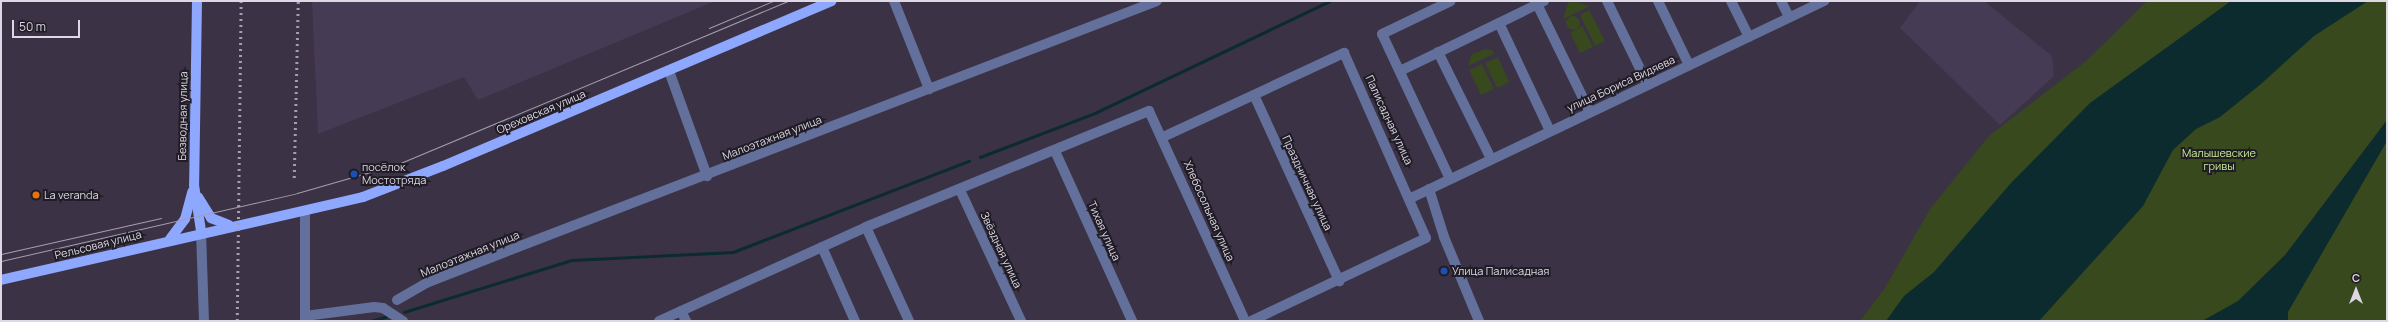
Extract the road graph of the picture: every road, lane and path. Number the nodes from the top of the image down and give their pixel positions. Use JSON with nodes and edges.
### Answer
{"nodes":[{"id":1,"x":197,"y":1,"type":"edge"},
{"id":2,"x":831,"y":1,"type":"edge"},
{"id":3,"x":894,"y":1,"type":"edge"},
{"id":4,"x":1157,"y":1,"type":"edge"},
{"id":5,"x":1451,"y":1,"type":"edge"},
{"id":6,"x":1607,"y":1,"type":"edge"},
{"id":7,"x":1658,"y":1,"type":"edge"},
{"id":8,"x":1731,"y":1,"type":"edge"},
{"id":9,"x":1781,"y":1,"type":"edge"},
{"id":10,"x":1824,"y":1,"type":"edge"},
{"id":11,"x":1540,"y":3,"type":"edge"},
{"id":12,"x":1789,"y":17,"type":"junction"},
{"id":13,"x":1499,"y":23,"type":"junction"},
{"id":14,"x":1749,"y":37,"type":"junction"},
{"id":15,"x":1438,"y":52,"type":"junction"},
{"id":16,"x":1689,"y":65,"type":"junction"},
{"id":17,"x":669,"y":71,"type":"junction"},
{"id":18,"x":1400,"y":71,"type":"junction"},
{"id":19,"x":1648,"y":85,"type":"junction"},
{"id":20,"x":929,"y":89,"type":"junction"},
{"id":21,"x":1254,"y":95,"type":"junction"},
{"id":22,"x":1590,"y":112,"type":"junction"},
{"id":23,"x":1550,"y":131,"type":"junction"},
{"id":24,"x":1163,"y":137,"type":"junction"},
{"id":25,"x":1055,"y":151,"type":"junction"},
{"id":26,"x":1491,"y":159,"type":"junction"},
{"id":27,"x":708,"y":176,"type":"junction"},
{"id":28,"x":1450,"y":179,"type":"junction"},
{"id":29,"x":194,"y":185,"type":"junction"},
{"id":30,"x":1429,"y":189,"type":"junction"},
{"id":31,"x":960,"y":190,"type":"junction"},
{"id":32,"x":1411,"y":198,"type":"junction"},
{"id":33,"x":305,"y":212,"type":"junction"},
{"id":34,"x":229,"y":225,"type":"junction"},
{"id":35,"x":866,"y":227,"type":"junction"},
{"id":36,"x":201,"y":231,"type":"junction"},
{"id":37,"x":170,"y":239,"type":"junction"},
{"id":38,"x":822,"y":247,"type":"junction"},
{"id":39,"x":1,"y":280,"type":"edge"},
{"id":40,"x":1339,"y":281,"type":"junction"},
{"id":41,"x":398,"y":300,"type":"dead end"},
{"id":42,"x":681,"y":311,"type":"junction"},
{"id":43,"x":305,"y":319,"type":"edge"},
{"id":44,"x":204,"y":321,"type":"edge"},
{"id":45,"x":403,"y":321,"type":"edge"},
{"id":46,"x":659,"y":321,"type":"edge"},
{"id":47,"x":686,"y":321,"type":"edge"},
{"id":48,"x":855,"y":321,"type":"edge"},
{"id":49,"x":909,"y":321,"type":"edge"},
{"id":50,"x":1021,"y":321,"type":"edge"},
{"id":51,"x":1132,"y":321,"type":"edge"},
{"id":52,"x":1245,"y":321,"type":"edge"},
{"id":53,"x":1251,"y":321,"type":"edge"},
{"id":54,"x":1479,"y":321,"type":"edge"}],
"edges":[{"from":1,"to":29,"type":"main road","name":"Безводная улица"},
{"from":2,"to":17,"type":"main road","name":"Ореховская улица"},
{"from":3,"to":20,"type":"street"},
{"from":4,"to":20,"type":"street","name":"Малоэтажная улица"},
{"from":5,"to":18,"type":"street"},
{"from":6,"to":19,"type":"street"},
{"from":7,"to":16,"type":"street"},
{"from":8,"to":14,"type":"street"},
{"from":9,"to":12,"type":"street"},
{"from":10,"to":12,"type":"street","name":"улица Бориса Видяева"},
{"from":11,"to":13,"type":"street"},
{"from":11,"to":22,"type":"street"},
{"from":12,"to":14,"type":"street","name":"улица Бориса Видяева"},
{"from":13,"to":15,"type":"street"},
{"from":13,"to":23,"type":"street"},
{"from":14,"to":16,"type":"street","name":"улица Бориса Видяева"},
{"from":15,"to":18,"type":"street"},
{"from":15,"to":26,"type":"street"},
{"from":16,"to":19,"type":"street","name":"улица Бориса Видяева"},
{"from":17,"to":27,"type":"street"},
{"from":17,"to":33,"type":"main road","name":"Ореховская улица"},
{"from":18,"to":28,"type":"street"},
{"from":19,"to":22,"type":"street","name":"улица Бориса Видяева"},
{"from":20,"to":27,"type":"street","name":"Малоэтажная улица"},
{"from":21,"to":24,"type":"street"},
{"from":21,"to":32,"type":"street","name":"Палисадная улица"},
{"from":21,"to":40,"type":"street","name":"Праздничная улица"},
{"from":22,"to":23,"type":"street","name":"улица Бориса Видяева"},
{"from":23,"to":26,"type":"street","name":"улица Бориса Видяева"},
{"from":24,"to":25,"type":"street","name":"Хлебосольная улица"},
{"from":24,"to":52,"type":"street","name":"Хлебосольная улица"},
{"from":25,"to":31,"type":"street"},
{"from":25,"to":51,"type":"street","name":"Тихая улица"},
{"from":26,"to":28,"type":"street","name":"улица Бориса Видяева"},
{"from":27,"to":41,"type":"street","name":"Малоэтажная улица"},
{"from":28,"to":30,"type":"street","name":"улица Бориса Видяева"},
{"from":29,"to":34,"type":"main road"},
{"from":29,"to":36,"type":"main road","name":"Безводная улица"},
{"from":29,"to":37,"type":"main road"},
{"from":30,"to":32,"type":"street","name":"улица Бориса Видяева"},
{"from":30,"to":54,"type":"street"},
{"from":31,"to":35,"type":"street"},
{"from":31,"to":50,"type":"street","name":"Звёздная улица"},
{"from":32,"to":40,"type":"street","name":"Палисадная улица"},
{"from":33,"to":34,"type":"main road","name":"Ореховская улица"},
{"from":33,"to":43,"type":"street"},
{"from":34,"to":36,"type":"main road","name":"Рельсовая улица"},
{"from":35,"to":38,"type":"street"},
{"from":35,"to":49,"type":"street"},
{"from":36,"to":37,"type":"main road","name":"Рельсовая улица"},
{"from":36,"to":44,"type":"street"},
{"from":37,"to":39,"type":"main road","name":"Рельсовая улица"},
{"from":38,"to":42,"type":"street"},
{"from":38,"to":48,"type":"street"},
{"from":40,"to":53,"type":"street"},
{"from":42,"to":46,"type":"street"},
{"from":42,"to":47,"type":"street"},
{"from":43,"to":45,"type":"street"}]}
